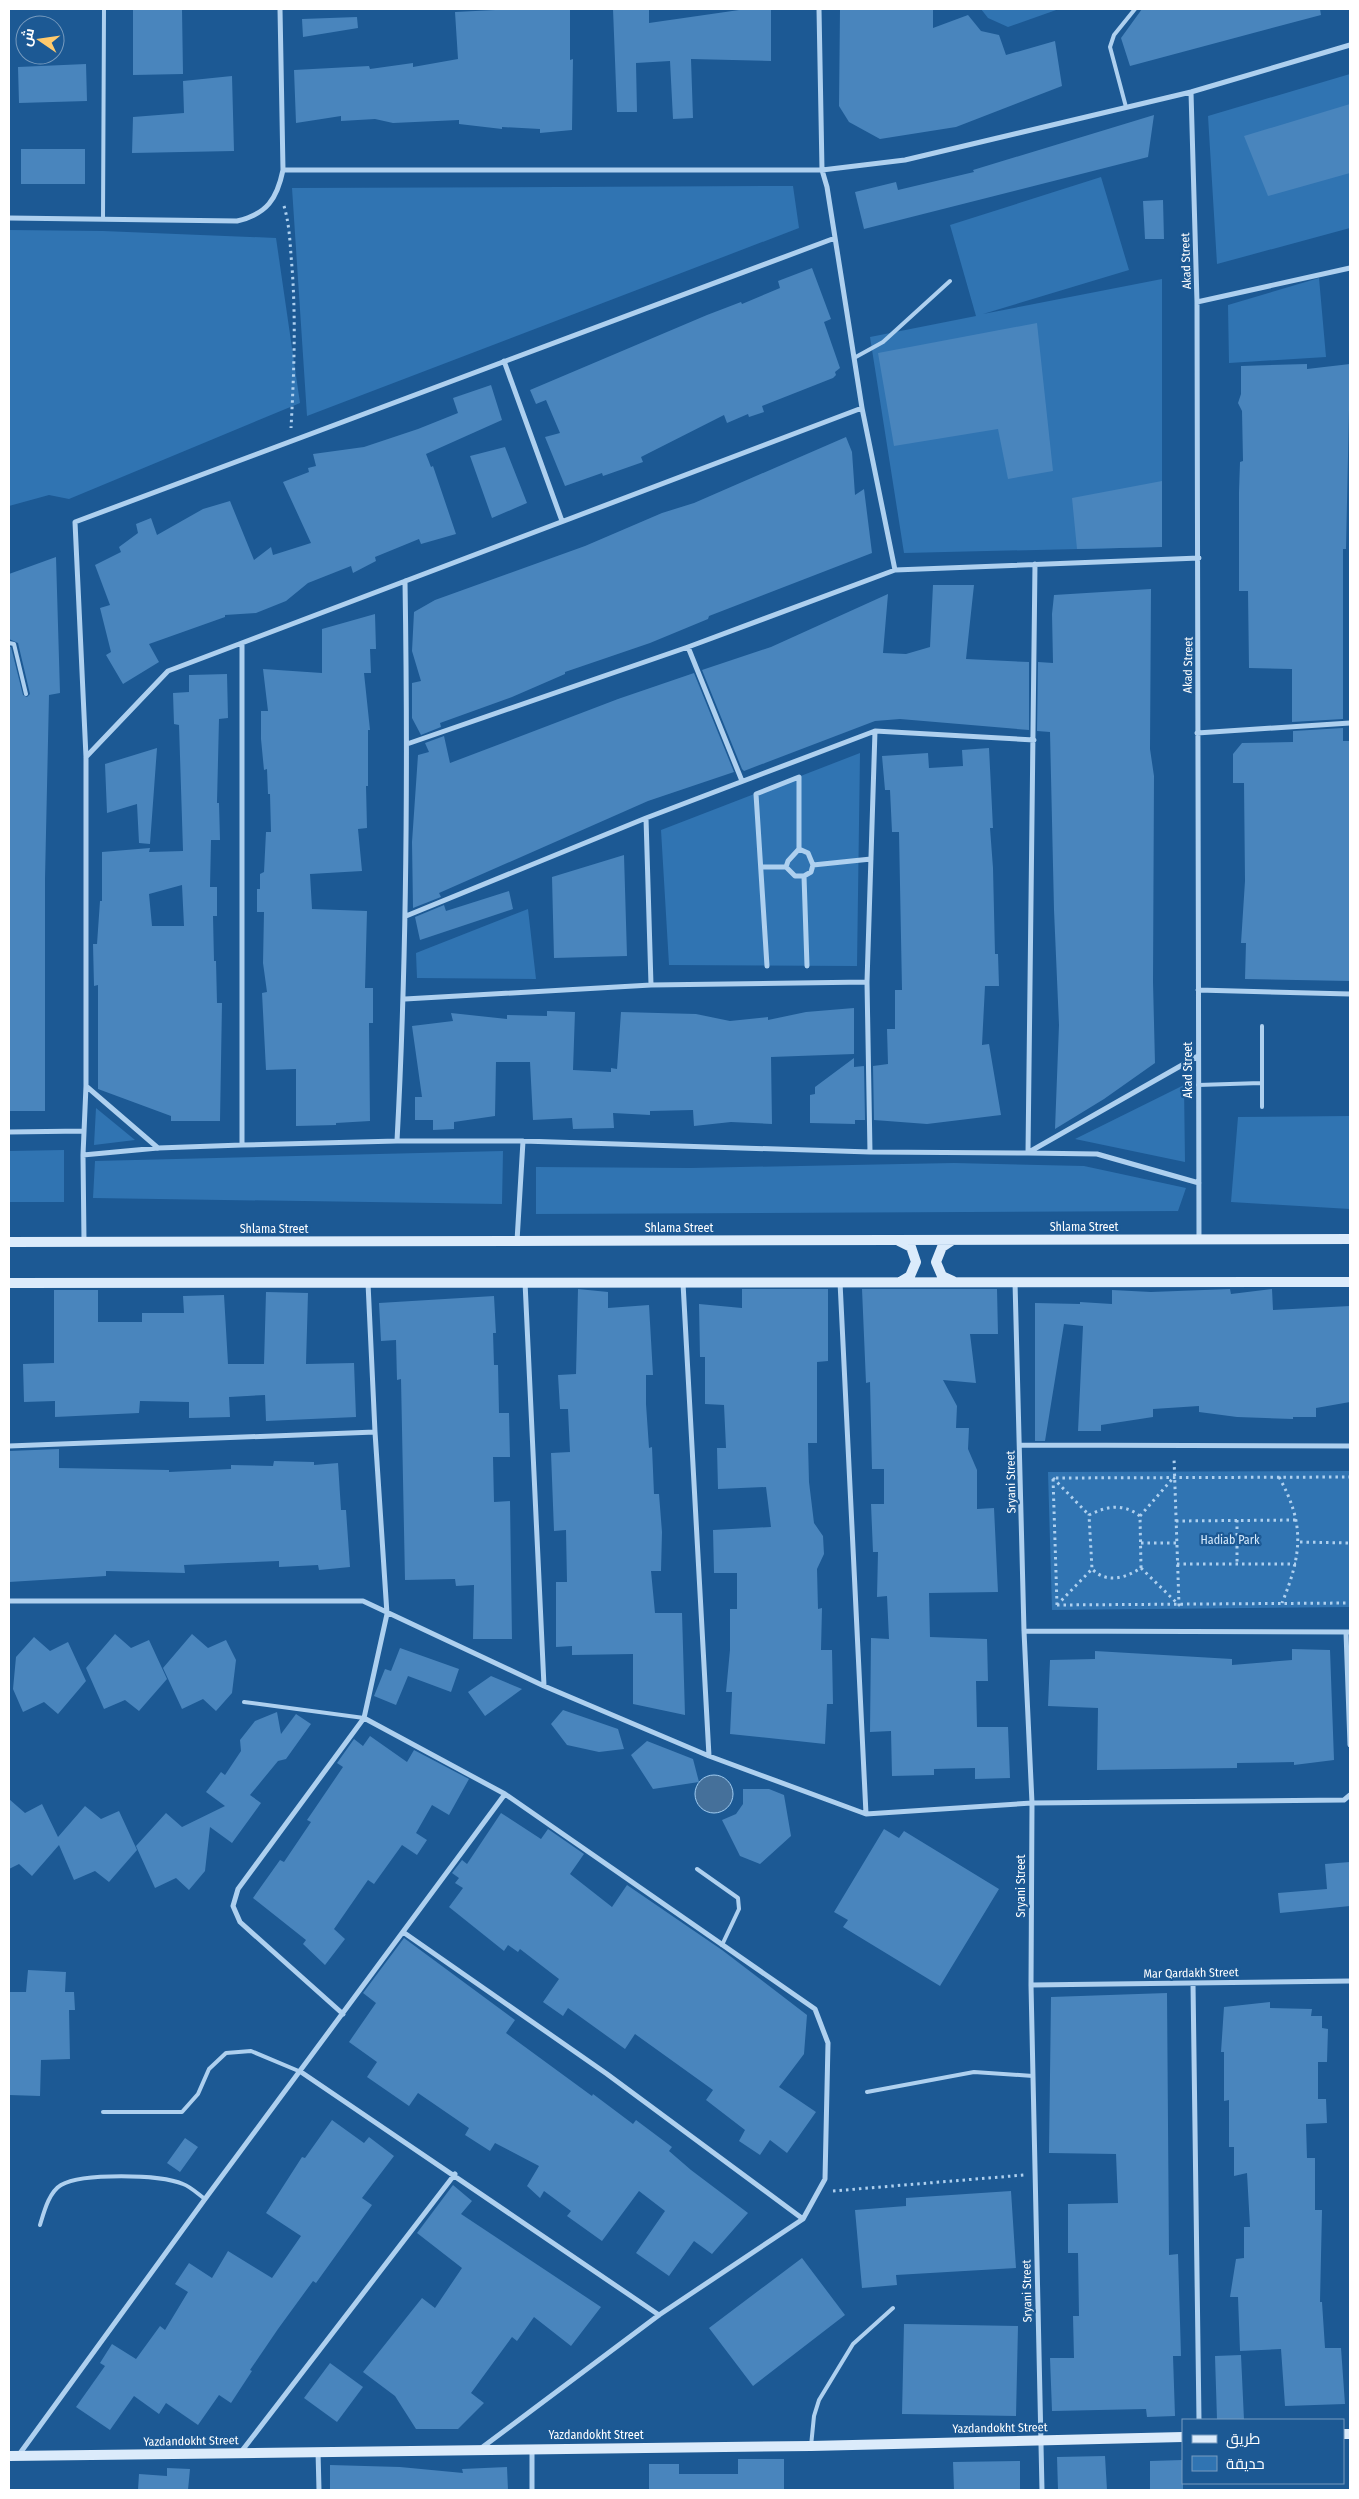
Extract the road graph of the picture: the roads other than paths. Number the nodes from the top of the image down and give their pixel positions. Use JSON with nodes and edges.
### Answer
{"nodes":[{"id":1,"x":104,"y":9,"type":"edge"},
{"id":2,"x":280,"y":9,"type":"edge"},
{"id":3,"x":819,"y":9,"type":"edge"},
{"id":4,"x":1135,"y":9,"type":"edge"},
{"id":5,"x":1350,"y":45,"type":"edge"},
{"id":6,"x":1190,"y":92,"type":"junction"},
{"id":7,"x":1126,"y":107,"type":"junction"},
{"id":8,"x":283,"y":170,"type":"junction"},
{"id":9,"x":822,"y":170,"type":"junction"},
{"id":10,"x":9,"y":218,"type":"edge"},
{"id":11,"x":103,"y":219,"type":"junction"},
{"id":12,"x":835,"y":238,"type":"junction"},
{"id":13,"x":1350,"y":268,"type":"edge"},
{"id":14,"x":950,"y":281,"type":"dead end"},
{"id":15,"x":1197,"y":302,"type":"junction"},
{"id":16,"x":854,"y":358,"type":"junction"},
{"id":17,"x":504,"y":361,"type":"junction"},
{"id":18,"x":862,"y":408,"type":"junction"},
{"id":19,"x":562,"y":521,"type":"junction"},
{"id":20,"x":1199,"y":558,"type":"junction"},
{"id":21,"x":1035,"y":564,"type":"junction"},
{"id":22,"x":895,"y":570,"type":"junction"},
{"id":23,"x":405,"y":581,"type":"junction"},
{"id":24,"x":9,"y":643,"type":"edge"},
{"id":25,"x":242,"y":644,"type":"junction"},
{"id":26,"x":688,"y":647,"type":"junction"},
{"id":27,"x":26,"y":694,"type":"dead end"},
{"id":28,"x":1350,"y":723,"type":"edge"},
{"id":29,"x":875,"y":731,"type":"junction"},
{"id":30,"x":1197,"y":733,"type":"junction"},
{"id":31,"x":1034,"y":740,"type":"junction"},
{"id":32,"x":407,"y":744,"type":"junction"},
{"id":33,"x":86,"y":757,"type":"junction"},
{"id":34,"x":742,"y":781,"type":"junction"},
{"id":35,"x":646,"y":818,"type":"junction"},
{"id":36,"x":800,"y":849,"type":"junction"},
{"id":37,"x":871,"y":859,"type":"junction"},
{"id":38,"x":813,"y":865,"type":"junction"},
{"id":39,"x":761,"y":867,"type":"junction"},
{"id":40,"x":786,"y":867,"type":"junction"},
{"id":41,"x":804,"y":876,"type":"junction"},
{"id":42,"x":406,"y":916,"type":"junction"},
{"id":43,"x":767,"y":966,"type":"dead end"},
{"id":44,"x":807,"y":966,"type":"dead end"},
{"id":45,"x":867,"y":982,"type":"junction"},
{"id":46,"x":651,"y":985,"type":"junction"},
{"id":47,"x":1198,"y":990,"type":"junction"},
{"id":48,"x":1350,"y":994,"type":"edge"},
{"id":49,"x":404,"y":999,"type":"junction"},
{"id":50,"x":1262,"y":1026,"type":"dead end"},
{"id":51,"x":1198,"y":1056,"type":"junction"},
{"id":52,"x":1261,"y":1083,"type":"junction"},
{"id":53,"x":1198,"y":1085,"type":"junction"},
{"id":54,"x":86,"y":1086,"type":"junction"},
{"id":55,"x":1262,"y":1107,"type":"dead end"},
{"id":56,"x":84,"y":1131,"type":"junction"},
{"id":57,"x":9,"y":1132,"type":"edge"},
{"id":58,"x":397,"y":1141,"type":"junction"},
{"id":59,"x":523,"y":1141,"type":"junction"},
{"id":60,"x":242,"y":1146,"type":"junction"},
{"id":61,"x":158,"y":1148,"type":"junction"},
{"id":62,"x":870,"y":1152,"type":"junction"},
{"id":63,"x":1028,"y":1153,"type":"junction"},
{"id":64,"x":83,"y":1155,"type":"junction"},
{"id":65,"x":1200,"y":1183,"type":"junction"},
{"id":66,"x":1350,"y":1238,"type":"edge"},
{"id":67,"x":1199,"y":1239,"type":"junction"},
{"id":68,"x":897,"y":1240,"type":"junction"},
{"id":69,"x":955,"y":1240,"type":"junction"},
{"id":70,"x":517,"y":1241,"type":"junction"},
{"id":71,"x":9,"y":1242,"type":"edge"},
{"id":72,"x":84,"y":1242,"type":"junction"},
{"id":73,"x":368,"y":1282,"type":"junction"},
{"id":74,"x":526,"y":1282,"type":"junction"},
{"id":75,"x":683,"y":1282,"type":"junction"},
{"id":76,"x":840,"y":1282,"type":"junction"},
{"id":77,"x":896,"y":1282,"type":"junction"},
{"id":78,"x":956,"y":1282,"type":"junction"},
{"id":79,"x":1015,"y":1282,"type":"junction"},
{"id":80,"x":1350,"y":1282,"type":"edge"},
{"id":81,"x":9,"y":1283,"type":"edge"},
{"id":82,"x":375,"y":1432,"type":"junction"},
{"id":83,"x":1020,"y":1445,"type":"junction"},
{"id":84,"x":9,"y":1446,"type":"edge"},
{"id":85,"x":1350,"y":1446,"type":"edge"},
{"id":86,"x":9,"y":1601,"type":"edge"},
{"id":87,"x":387,"y":1614,"type":"junction"},
{"id":88,"x":1024,"y":1631,"type":"junction"},
{"id":89,"x":1348,"y":1632,"type":"edge"},
{"id":90,"x":544,"y":1686,"type":"junction"},
{"id":91,"x":244,"y":1702,"type":"dead end"},
{"id":92,"x":364,"y":1718,"type":"junction"},
{"id":93,"x":1350,"y":1745,"type":"edge"},
{"id":94,"x":709,"y":1756,"type":"junction"},
{"id":95,"x":505,"y":1794,"type":"junction"},
{"id":96,"x":1350,"y":1795,"type":"edge"},
{"id":97,"x":1032,"y":1803,"type":"junction"},
{"id":98,"x":866,"y":1814,"type":"junction"},
{"id":99,"x":697,"y":1868,"type":"dead end"},
{"id":100,"x":403,"y":1932,"type":"junction"},
{"id":101,"x":722,"y":1945,"type":"junction"},
{"id":102,"x":1350,"y":1981,"type":"edge"},
{"id":103,"x":1193,"y":1983,"type":"junction"},
{"id":104,"x":1031,"y":1985,"type":"junction"},
{"id":105,"x":344,"y":2014,"type":"junction"},
{"id":106,"x":301,"y":2072,"type":"junction"},
{"id":107,"x":1033,"y":2076,"type":"junction"},
{"id":108,"x":867,"y":2092,"type":"dead end"},
{"id":109,"x":103,"y":2112,"type":"dead end"},
{"id":110,"x":455,"y":2174,"type":"junction"},
{"id":111,"x":205,"y":2199,"type":"junction"},
{"id":112,"x":803,"y":2219,"type":"junction"},
{"id":113,"x":40,"y":2225,"type":"dead end"},
{"id":114,"x":893,"y":2308,"type":"dead end"},
{"id":115,"x":659,"y":2315,"type":"junction"},
{"id":116,"x":1199,"y":2419,"type":"edge"},
{"id":117,"x":1182,"y":2437,"type":"edge"},
{"id":118,"x":1040,"y":2439,"type":"junction"},
{"id":119,"x":811,"y":2446,"type":"junction"},
{"id":120,"x":480,"y":2448,"type":"junction"},
{"id":121,"x":532,"y":2448,"type":"junction"},
{"id":122,"x":318,"y":2451,"type":"junction"},
{"id":123,"x":241,"y":2453,"type":"junction"},
{"id":124,"x":13,"y":2456,"type":"edge"},
{"id":125,"x":319,"y":2490,"type":"edge"},
{"id":126,"x":532,"y":2490,"type":"edge"},
{"id":127,"x":1042,"y":2490,"type":"edge"}],
"edges":[{"from":1,"to":11,"type":"lane"},
{"from":2,"to":8,"type":"street"},
{"from":3,"to":9,"type":"street"},
{"from":4,"to":7,"type":"lane"},
{"from":5,"to":6,"type":"street"},
{"from":6,"to":7,"type":"street"},
{"from":6,"to":15,"type":"street","name":"Akad Street"},
{"from":7,"to":9,"type":"street"},
{"from":8,"to":9,"type":"street"},
{"from":8,"to":11,"type":"street"},
{"from":9,"to":12,"type":"street"},
{"from":10,"to":11,"type":"street"},
{"from":12,"to":16,"type":"street"},
{"from":12,"to":17,"type":"street"},
{"from":13,"to":15,"type":"street"},
{"from":14,"to":16,"type":"lane"},
{"from":15,"to":20,"type":"street","name":"Akad Street"},
{"from":16,"to":18,"type":"street"},
{"from":17,"to":19,"type":"street"},
{"from":17,"to":33,"type":"street"},
{"from":18,"to":19,"type":"street"},
{"from":18,"to":22,"type":"street"},
{"from":19,"to":23,"type":"street"},
{"from":20,"to":21,"type":"street"},
{"from":20,"to":30,"type":"street","name":"Akad Street"},
{"from":21,"to":22,"type":"street"},
{"from":21,"to":31,"type":"street"},
{"from":22,"to":26,"type":"street"},
{"from":23,"to":25,"type":"street"},
{"from":23,"to":32,"type":"street"},
{"from":24,"to":27,"type":"lane"},
{"from":25,"to":33,"type":"street"},
{"from":25,"to":60,"type":"street"},
{"from":26,"to":32,"type":"street"},
{"from":26,"to":34,"type":"street"},
{"from":28,"to":30,"type":"street"},
{"from":29,"to":31,"type":"street"},
{"from":29,"to":34,"type":"street"},
{"from":29,"to":37,"type":"street"},
{"from":30,"to":47,"type":"street","name":"Akad Street"},
{"from":31,"to":63,"type":"street"},
{"from":32,"to":42,"type":"street"},
{"from":33,"to":54,"type":"street"},
{"from":34,"to":35,"type":"street"},
{"from":35,"to":42,"type":"street"},
{"from":35,"to":46,"type":"street"},
{"from":36,"to":38,"type":"street"},
{"from":36,"to":39,"type":"street"},
{"from":36,"to":40,"type":"street"},
{"from":37,"to":38,"type":"street"},
{"from":37,"to":45,"type":"street"},
{"from":38,"to":41,"type":"street"},
{"from":39,"to":40,"type":"street"},
{"from":39,"to":43,"type":"street"},
{"from":40,"to":41,"type":"street"},
{"from":41,"to":44,"type":"street"},
{"from":42,"to":49,"type":"street"},
{"from":45,"to":46,"type":"street"},
{"from":45,"to":62,"type":"street"},
{"from":46,"to":49,"type":"street"},
{"from":47,"to":48,"type":"street"},
{"from":47,"to":51,"type":"street","name":"Akad Street"},
{"from":49,"to":58,"type":"street"},
{"from":50,"to":52,"type":"lane"},
{"from":51,"to":53,"type":"street","name":"Akad Street"},
{"from":51,"to":63,"type":"street"},
{"from":52,"to":53,"type":"lane"},
{"from":52,"to":55,"type":"lane"},
{"from":53,"to":65,"type":"street","name":"Akad Street"},
{"from":54,"to":56,"type":"street"},
{"from":54,"to":61,"type":"street"},
{"from":56,"to":57,"type":"street"},
{"from":56,"to":64,"type":"street"},
{"from":58,"to":59,"type":"street"},
{"from":58,"to":60,"type":"street"},
{"from":59,"to":62,"type":"street"},
{"from":59,"to":70,"type":"street"},
{"from":60,"to":61,"type":"street"},
{"from":61,"to":64,"type":"street"},
{"from":62,"to":63,"type":"street"},
{"from":63,"to":65,"type":"street"},
{"from":64,"to":72,"type":"street"},
{"from":65,"to":67,"type":"street","name":"Akad Street"},
{"from":66,"to":67,"type":"main road","name":"Shlama Street"},
{"from":67,"to":69,"type":"main road","name":"Shlama Street"},
{"from":68,"to":69,"type":"main road","name":"Shlama Street"},
{"from":68,"to":70,"type":"main road","name":"Shlama Street"},
{"from":68,"to":77,"type":"main road"},
{"from":69,"to":78,"type":"main road"},
{"from":70,"to":72,"type":"main road","name":"Shlama Street"},
{"from":71,"to":72,"type":"main road","name":"Shlama Street"},
{"from":73,"to":74,"type":"main road"},
{"from":73,"to":81,"type":"main road"},
{"from":73,"to":82,"type":"street"},
{"from":74,"to":75,"type":"main road"},
{"from":74,"to":90,"type":"street"},
{"from":75,"to":76,"type":"main road"},
{"from":75,"to":94,"type":"street"},
{"from":76,"to":77,"type":"main road"},
{"from":76,"to":98,"type":"street"},
{"from":77,"to":78,"type":"main road"},
{"from":78,"to":79,"type":"main road"},
{"from":79,"to":80,"type":"main road"},
{"from":79,"to":83,"type":"street","name":"Sryani Street"},
{"from":82,"to":84,"type":"street"},
{"from":82,"to":87,"type":"street"},
{"from":83,"to":85,"type":"street"},
{"from":83,"to":88,"type":"street","name":"Sryani Street"},
{"from":86,"to":87,"type":"street"},
{"from":87,"to":90,"type":"street"},
{"from":87,"to":92,"type":"street"},
{"from":88,"to":89,"type":"street"},
{"from":88,"to":97,"type":"street","name":"Sryani Street"},
{"from":89,"to":93,"type":"street"},
{"from":90,"to":94,"type":"street"},
{"from":91,"to":92,"type":"lane"},
{"from":92,"to":95,"type":"street"},
{"from":92,"to":105,"type":"street"},
{"from":94,"to":98,"type":"street"},
{"from":95,"to":100,"type":"street"},
{"from":95,"to":101,"type":"street"},
{"from":96,"to":97,"type":"street"},
{"from":97,"to":98,"type":"street"},
{"from":97,"to":104,"type":"street","name":"Sryani Street"},
{"from":99,"to":101,"type":"lane"},
{"from":100,"to":105,"type":"street"},
{"from":100,"to":112,"type":"street"},
{"from":101,"to":112,"type":"street"},
{"from":102,"to":103,"type":"street","name":"Mar Qardakh Street"},
{"from":103,"to":104,"type":"street","name":"Mar Qardakh Street"},
{"from":103,"to":116,"type":"street"},
{"from":104,"to":107,"type":"street","name":"Sryani Street"},
{"from":105,"to":106,"type":"street"},
{"from":106,"to":109,"type":"lane"},
{"from":106,"to":110,"type":"street"},
{"from":106,"to":111,"type":"street"},
{"from":107,"to":108,"type":"lane"},
{"from":107,"to":118,"type":"street","name":"Sryani Street"},
{"from":110,"to":115,"type":"street"},
{"from":110,"to":123,"type":"street"},
{"from":111,"to":113,"type":"lane"},
{"from":111,"to":124,"type":"street"},
{"from":112,"to":115,"type":"street"},
{"from":114,"to":119,"type":"lane"},
{"from":115,"to":120,"type":"street"},
{"from":117,"to":118,"type":"main road","name":"Yazdandokht Street"},
{"from":118,"to":119,"type":"main road","name":"Yazdandokht Street"},
{"from":118,"to":127,"type":"street","name":"Sryani Street"},
{"from":119,"to":121,"type":"main road","name":"Yazdandokht Street"},
{"from":120,"to":121,"type":"main road","name":"Yazdandokht Street"},
{"from":120,"to":122,"type":"main road","name":"Yazdandokht Street"},
{"from":121,"to":126,"type":"street"},
{"from":122,"to":123,"type":"main road","name":"Yazdandokht Street"},
{"from":122,"to":125,"type":"street"},
{"from":123,"to":124,"type":"main road","name":"Yazdandokht Street"}]}
